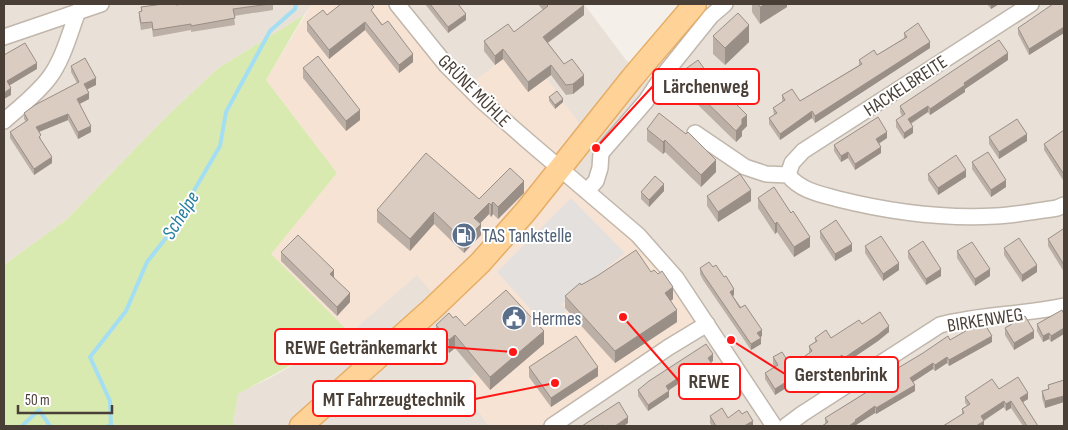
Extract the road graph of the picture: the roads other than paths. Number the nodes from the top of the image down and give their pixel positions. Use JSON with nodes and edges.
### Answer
{"nodes":[{"id":1,"x":101,"y":4,"type":"edge"},
{"id":2,"x":397,"y":4,"type":"edge"},
{"id":3,"x":695,"y":4,"type":"edge"},
{"id":4,"x":725,"y":4,"type":"edge"},
{"id":5,"x":1031,"y":4,"type":"edge"},
{"id":6,"x":78,"y":11,"type":"junction"},
{"id":7,"x":4,"y":37,"type":"edge"},
{"id":8,"x":4,"y":121,"type":"edge"},
{"id":9,"x":695,"y":133,"type":"dead end"},
{"id":10,"x":560,"y":168,"type":"junction"},
{"id":11,"x":788,"y":175,"type":"junction"},
{"id":12,"x":587,"y":191,"type":"junction"},
{"id":13,"x":1064,"y":205,"type":"edge"},
{"id":14,"x":1064,"y":306,"type":"edge"},
{"id":15,"x":707,"y":324,"type":"junction"},
{"id":16,"x":301,"y":426,"type":"edge"},
{"id":17,"x":552,"y":426,"type":"edge"},
{"id":18,"x":774,"y":426,"type":"edge"},
{"id":19,"x":786,"y":426,"type":"edge"}],
"edges":[{"from":1,"to":6,"type":"street"},
{"from":2,"to":10,"type":"street","name":"GRÜNE MÜHLE"},
{"from":3,"to":10,"type":"main road"},
{"from":4,"to":12,"type":"street"},
{"from":5,"to":11,"type":"street","name":"HACKELBREITE"},
{"from":6,"to":7,"type":"street"},
{"from":6,"to":8,"type":"street"},
{"from":9,"to":11,"type":"street"},
{"from":10,"to":12,"type":"street","name":"GRÜNE MÜHLE"},
{"from":10,"to":16,"type":"main road"},
{"from":11,"to":13,"type":"street"},
{"from":12,"to":15,"type":"street","name":"GRÜNE MÜHLE"},
{"from":14,"to":19,"type":"street","name":"BIRKENWEG"},
{"from":15,"to":17,"type":"street"},
{"from":15,"to":18,"type":"street","name":"GRÜNE MÜHLE"}]}
